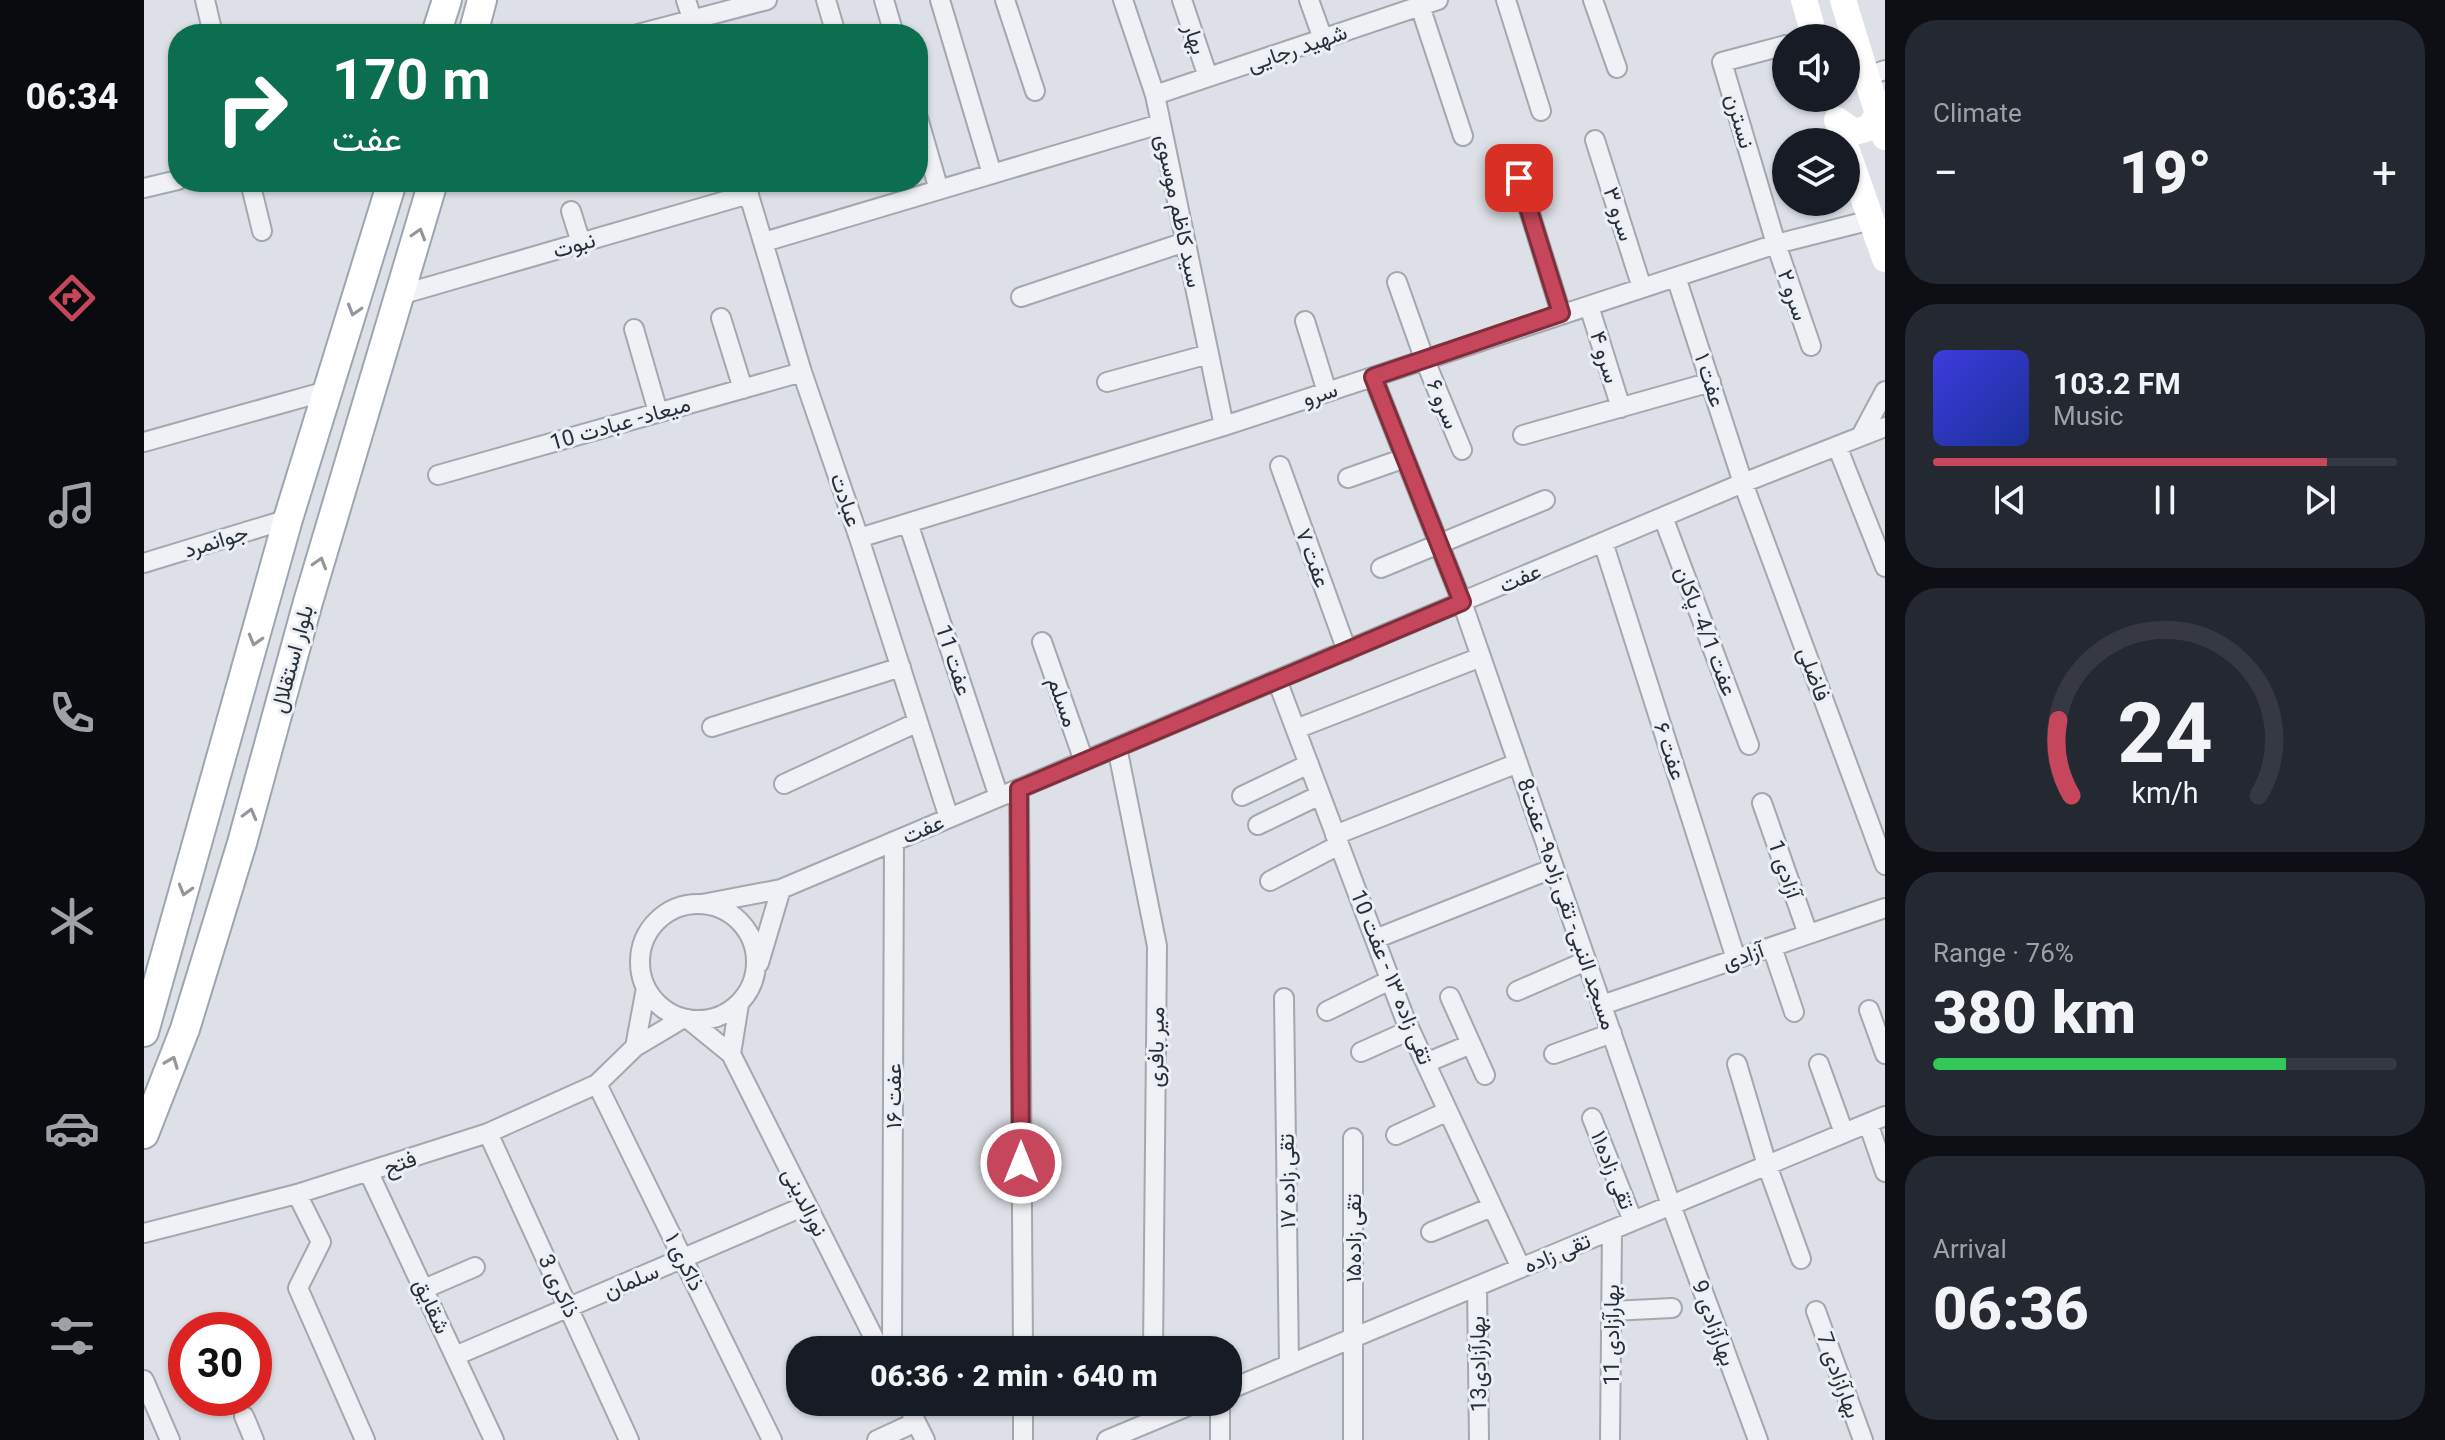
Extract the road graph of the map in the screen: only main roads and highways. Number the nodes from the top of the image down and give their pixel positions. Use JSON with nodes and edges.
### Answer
{"nodes":[{"id":1,"x":447,"y":0,"type":"edge"},
{"id":2,"x":482,"y":0,"type":"edge"},
{"id":3,"x":1804,"y":0,"type":"edge"},
{"id":4,"x":1843,"y":0,"type":"edge"},
{"id":5,"x":439,"y":24,"type":"edge"},
{"id":6,"x":476,"y":24,"type":"edge"},
{"id":7,"x":1810,"y":24,"type":"edge"},
{"id":8,"x":1877,"y":73,"type":"edge"},
{"id":9,"x":1838,"y":120,"type":"edge"},
{"id":10,"x":1882,"y":125,"type":"edge"},
{"id":11,"x":1885,"y":153,"type":"edge"},
{"id":12,"x":1860,"y":156,"type":"edge"},
{"id":13,"x":1860,"y":190,"type":"edge"},
{"id":14,"x":389,"y":192,"type":"edge"},
{"id":15,"x":430,"y":192,"type":"edge"},
{"id":16,"x":1885,"y":259,"type":"edge"},
{"id":17,"x":144,"y":1032,"type":"edge"},
{"id":18,"x":144,"y":1134,"type":"edge"}],
"edges":[{"from":1,"to":5,"type":"main road"},
{"from":2,"to":6,"type":"main road"},
{"from":3,"to":7,"type":"main road"},
{"from":4,"to":8,"type":"main road"},
{"from":8,"to":10,"type":"main road"},
{"from":9,"to":10,"type":"main road"},
{"from":11,"to":12,"type":"main road"},
{"from":13,"to":16,"type":"main road"},
{"from":14,"to":17,"type":"main road","name":"بلوار استقلال","one_way":true},
{"from":18,"to":15,"type":"main road","name":"بلوار استقلال","one_way":true}]}
